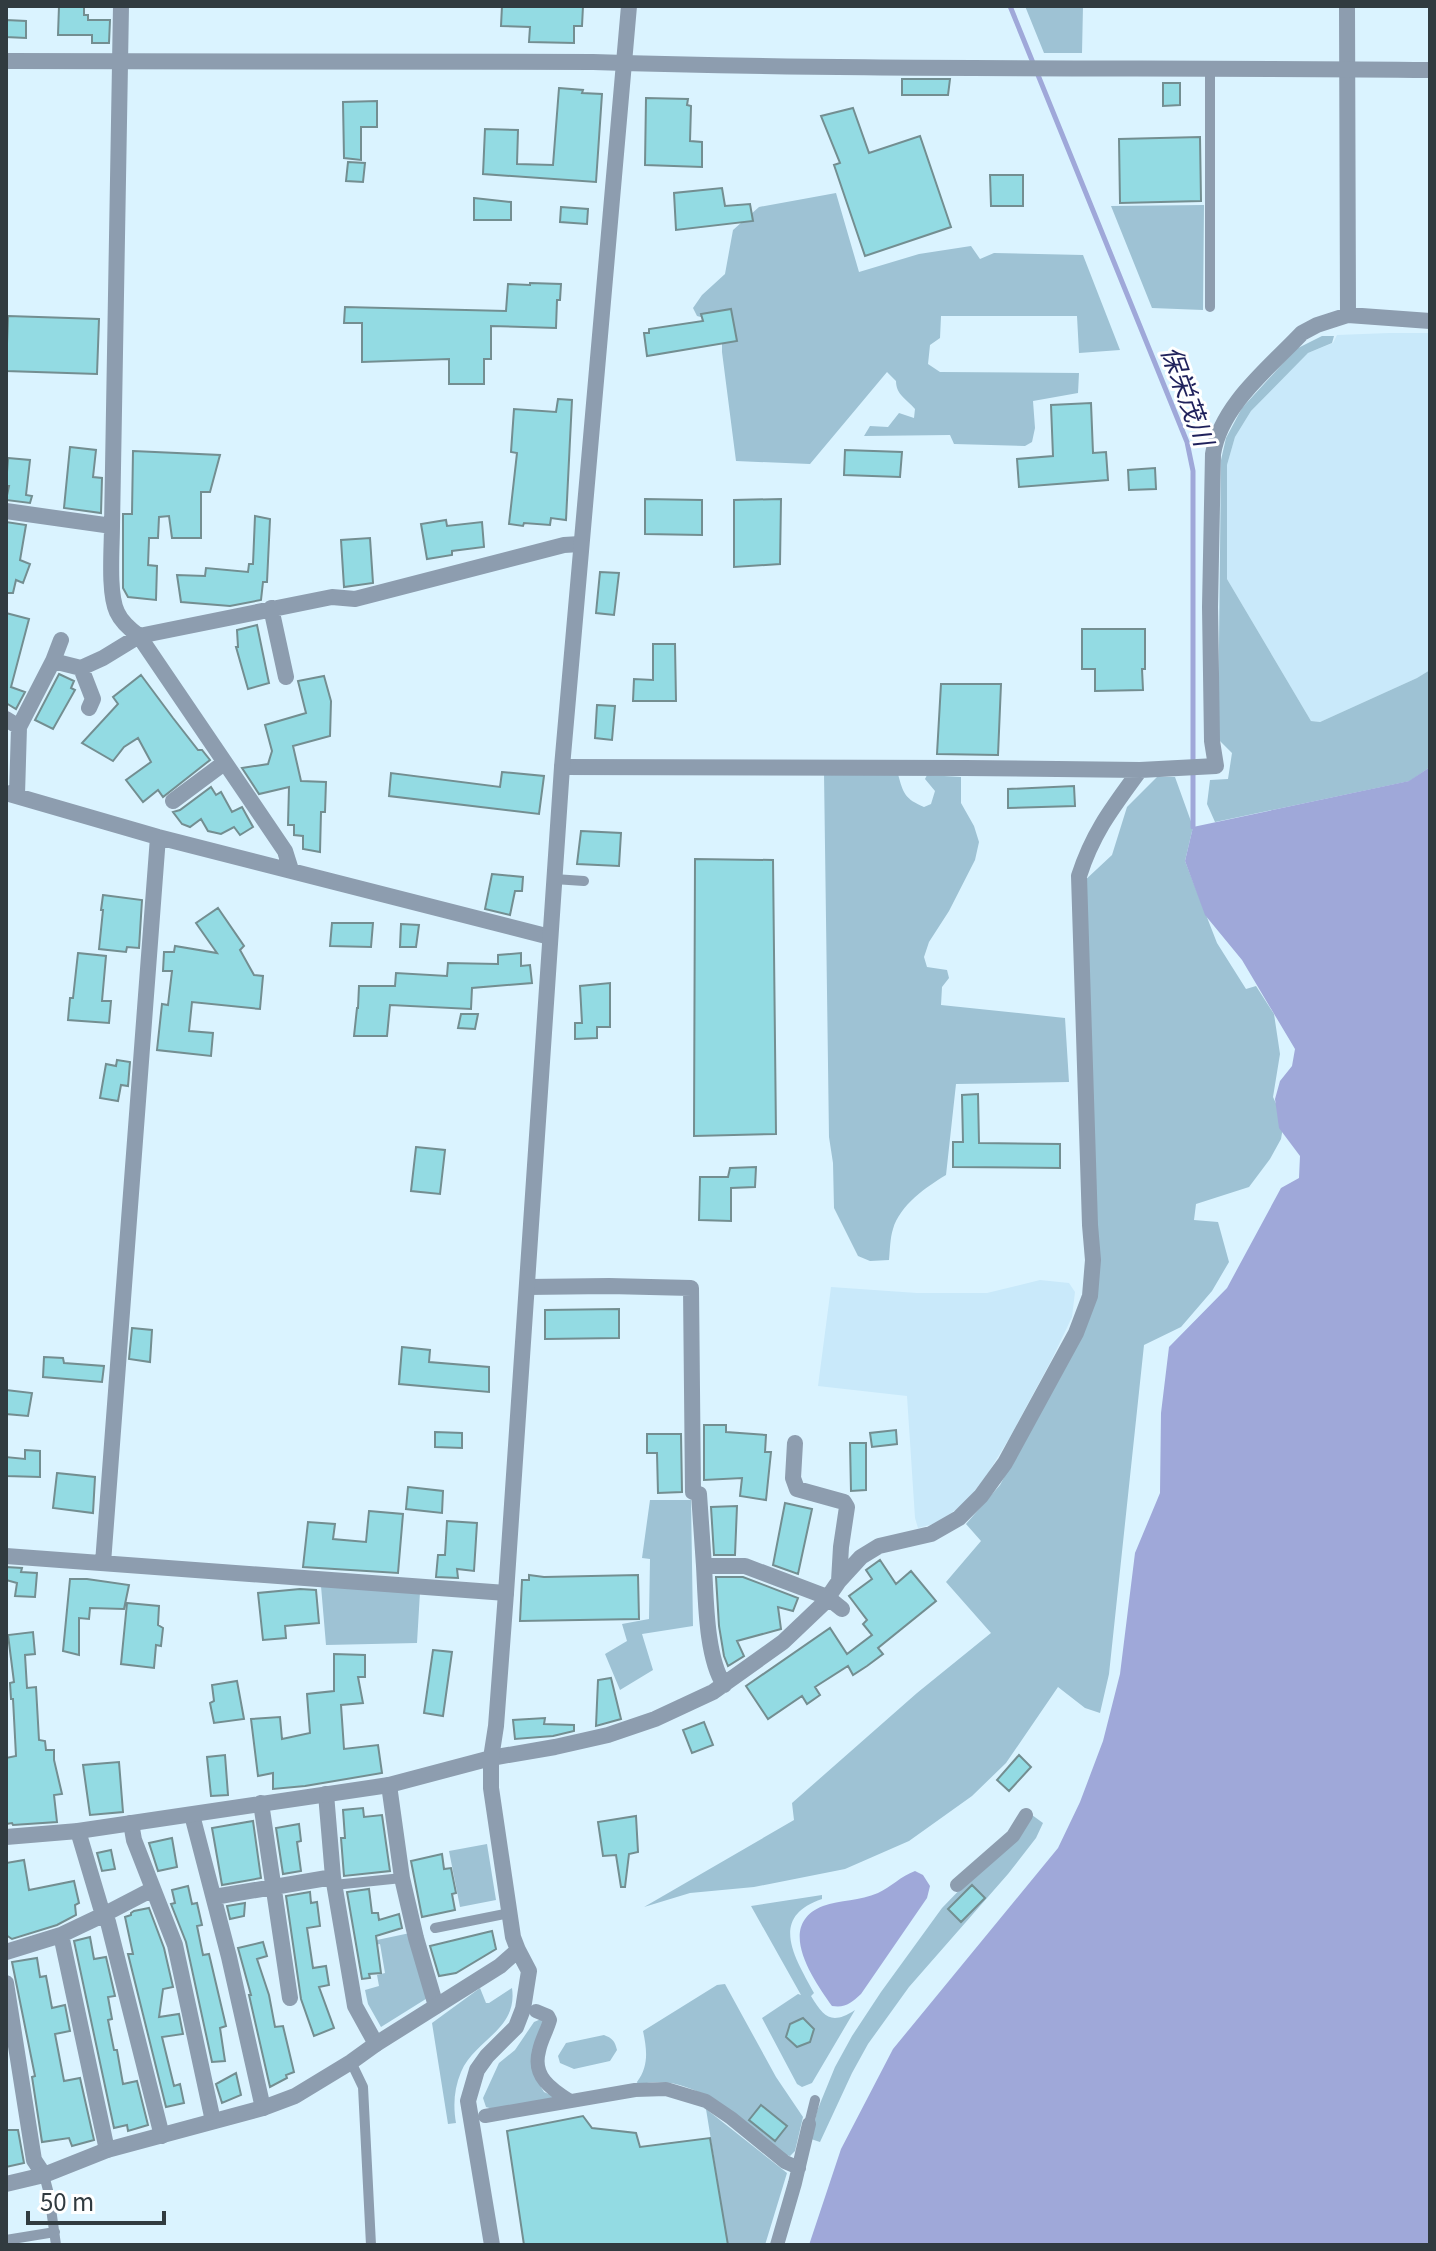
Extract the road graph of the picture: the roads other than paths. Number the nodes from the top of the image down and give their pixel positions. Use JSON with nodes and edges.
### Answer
{"nodes":[{"id":1,"x":121,"y":6,"type":"edge"},
{"id":2,"x":629,"y":6,"type":"edge"},
{"id":3,"x":1347,"y":6,"type":"edge"},
{"id":4,"x":6,"y":61,"type":"edge"},
{"id":5,"x":120,"y":62,"type":"junction"},
{"id":6,"x":623,"y":63,"type":"junction"},
{"id":7,"x":1210,"y":69,"type":"junction"},
{"id":8,"x":1347,"y":69,"type":"junction"},
{"id":9,"x":1430,"y":70,"type":"edge"},
{"id":10,"x":1210,"y":307,"type":"dead end"},
{"id":11,"x":1348,"y":315,"type":"junction"},
{"id":12,"x":1430,"y":321,"type":"edge"},
{"id":13,"x":6,"y":511,"type":"edge"},
{"id":14,"x":112,"y":526,"type":"junction"},
{"id":15,"x":580,"y":544,"type":"junction"},
{"id":16,"x":271,"y":608,"type":"junction"},
{"id":17,"x":139,"y":636,"type":"junction"},
{"id":18,"x":61,"y":640,"type":"dead end"},
{"id":19,"x":53,"y":661,"type":"junction"},
{"id":20,"x":81,"y":668,"type":"junction"},
{"id":21,"x":286,"y":677,"type":"dead end"},
{"id":22,"x":89,"y":708,"type":"dead end"},
{"id":23,"x":12,"y":723,"type":"edge"},
{"id":24,"x":224,"y":763,"type":"junction"},
{"id":25,"x":562,"y":767,"type":"junction"},
{"id":26,"x":1140,"y":770,"type":"junction"},
{"id":27,"x":12,"y":794,"type":"edge"},
{"id":28,"x":173,"y":801,"type":"dead end"},
{"id":29,"x":158,"y":837,"type":"junction"},
{"id":30,"x":291,"y":870,"type":"junction"},
{"id":31,"x":554,"y":879,"type":"junction"},
{"id":32,"x":584,"y":881,"type":"dead end"},
{"id":33,"x":550,"y":937,"type":"junction"},
{"id":34,"x":527,"y":1287,"type":"junction"},
{"id":35,"x":795,"y":1443,"type":"dead end"},
{"id":36,"x":6,"y":1556,"type":"edge"},
{"id":37,"x":103,"y":1563,"type":"junction"},
{"id":38,"x":704,"y":1566,"type":"junction"},
{"id":39,"x":839,"y":1581,"type":"junction"},
{"id":40,"x":506,"y":1593,"type":"junction"},
{"id":41,"x":827,"y":1597,"type":"junction"},
{"id":42,"x":842,"y":1609,"type":"dead end"},
{"id":43,"x":724,"y":1685,"type":"junction"},
{"id":44,"x":491,"y":1758,"type":"junction"},
{"id":45,"x":389,"y":1785,"type":"junction"},
{"id":46,"x":326,"y":1794,"type":"junction"},
{"id":47,"x":261,"y":1803,"type":"junction"},
{"id":48,"x":192,"y":1815,"type":"junction"},
{"id":49,"x":1026,"y":1815,"type":"dead end"},
{"id":50,"x":131,"y":1823,"type":"junction"},
{"id":51,"x":78,"y":1831,"type":"junction"},
{"id":52,"x":6,"y":1837,"type":"edge"},
{"id":53,"x":402,"y":1878,"type":"junction"},
{"id":54,"x":334,"y":1881,"type":"junction"},
{"id":55,"x":957,"y":1885,"type":"dead end"},
{"id":56,"x":272,"y":1886,"type":"junction"},
{"id":57,"x":153,"y":1889,"type":"junction"},
{"id":58,"x":214,"y":1897,"type":"junction"},
{"id":59,"x":510,"y":1913,"type":"junction"},
{"id":60,"x":103,"y":1915,"type":"junction"},
{"id":61,"x":435,"y":1928,"type":"dead end"},
{"id":62,"x":61,"y":1935,"type":"junction"},
{"id":63,"x":518,"y":1950,"type":"junction"},
{"id":64,"x":6,"y":1952,"type":"edge"},
{"id":65,"x":6,"y":1983,"type":"edge"},
{"id":66,"x":290,"y":1998,"type":"dead end"},
{"id":67,"x":436,"y":2006,"type":"junction"},
{"id":68,"x":536,"y":2011,"type":"dead end"},
{"id":69,"x":376,"y":2044,"type":"junction"},
{"id":70,"x":351,"y":2062,"type":"junction"},
{"id":71,"x":815,"y":2100,"type":"dead end"},
{"id":72,"x":570,"y":2101,"type":"junction"},
{"id":73,"x":263,"y":2108,"type":"junction"},
{"id":74,"x":485,"y":2116,"type":"dead end"},
{"id":75,"x":213,"y":2121,"type":"junction"},
{"id":76,"x":809,"y":2124,"type":"joint"},
{"id":77,"x":162,"y":2136,"type":"junction"},
{"id":78,"x":107,"y":2150,"type":"junction"},
{"id":79,"x":799,"y":2168,"type":"junction"},
{"id":80,"x":44,"y":2175,"type":"junction"},
{"id":81,"x":6,"y":2184,"type":"edge"},
{"id":82,"x":55,"y":2232,"type":"junction"},
{"id":83,"x":6,"y":2240,"type":"edge"},
{"id":84,"x":56,"y":2245,"type":"edge"},
{"id":85,"x":371,"y":2245,"type":"edge"},
{"id":86,"x":492,"y":2245,"type":"edge"},
{"id":87,"x":777,"y":2245,"type":"edge"}],
"edges":[{"from":1,"to":5,"type":"street"},
{"from":2,"to":6,"type":"street"},
{"from":3,"to":8,"type":"street"},
{"from":4,"to":5,"type":"street"},
{"from":5,"to":6,"type":"street"},
{"from":5,"to":14,"type":"street"},
{"from":6,"to":7,"type":"street"},
{"from":6,"to":15,"type":"street"},
{"from":7,"to":8,"type":"street"},
{"from":7,"to":10,"type":"lane"},
{"from":8,"to":9,"type":"street"},
{"from":8,"to":11,"type":"street"},
{"from":11,"to":12,"type":"street"},
{"from":11,"to":26,"type":"street"},
{"from":13,"to":14,"type":"street"},
{"from":14,"to":17,"type":"street"},
{"from":15,"to":16,"type":"street"},
{"from":15,"to":25,"type":"street"},
{"from":16,"to":17,"type":"street"},
{"from":16,"to":21,"type":"street"},
{"from":17,"to":20,"type":"street"},
{"from":17,"to":24,"type":"street"},
{"from":18,"to":19,"type":"street"},
{"from":19,"to":20,"type":"street"},
{"from":19,"to":23,"type":"street"},
{"from":20,"to":22,"type":"street"},
{"from":23,"to":27,"type":"street"},
{"from":24,"to":28,"type":"street"},
{"from":24,"to":30,"type":"street"},
{"from":25,"to":26,"type":"street"},
{"from":25,"to":31,"type":"street"},
{"from":26,"to":39,"type":"street"},
{"from":27,"to":29,"type":"street"},
{"from":29,"to":30,"type":"street"},
{"from":29,"to":37,"type":"street"},
{"from":30,"to":33,"type":"street"},
{"from":31,"to":32,"type":"lane"},
{"from":31,"to":33,"type":"street"},
{"from":33,"to":34,"type":"street"},
{"from":34,"to":38,"type":"street"},
{"from":34,"to":40,"type":"street"},
{"from":35,"to":39,"type":"street"},
{"from":36,"to":37,"type":"street"},
{"from":37,"to":40,"type":"street"},
{"from":38,"to":41,"type":"street"},
{"from":38,"to":43,"type":"street"},
{"from":39,"to":41,"type":"street"},
{"from":40,"to":44,"type":"street"},
{"from":41,"to":42,"type":"street"},
{"from":41,"to":43,"type":"street"},
{"from":43,"to":44,"type":"street"},
{"from":44,"to":45,"type":"street"},
{"from":44,"to":59,"type":"street"},
{"from":45,"to":46,"type":"street"},
{"from":45,"to":53,"type":"street"},
{"from":46,"to":47,"type":"street"},
{"from":46,"to":54,"type":"street"},
{"from":47,"to":48,"type":"street"},
{"from":47,"to":56,"type":"street"},
{"from":48,"to":50,"type":"street"},
{"from":48,"to":58,"type":"street"},
{"from":49,"to":55,"type":"street"},
{"from":50,"to":51,"type":"street"},
{"from":50,"to":57,"type":"street"},
{"from":51,"to":52,"type":"street"},
{"from":51,"to":60,"type":"street"},
{"from":53,"to":54,"type":"lane"},
{"from":53,"to":67,"type":"street"},
{"from":54,"to":56,"type":"street"},
{"from":54,"to":69,"type":"street"},
{"from":56,"to":58,"type":"street"},
{"from":56,"to":66,"type":"street"},
{"from":57,"to":60,"type":"street"},
{"from":57,"to":75,"type":"street"},
{"from":58,"to":73,"type":"street"},
{"from":59,"to":61,"type":"lane"},
{"from":59,"to":63,"type":"street"},
{"from":60,"to":62,"type":"street"},
{"from":60,"to":77,"type":"street"},
{"from":62,"to":64,"type":"street"},
{"from":62,"to":78,"type":"street"},
{"from":63,"to":67,"type":"street"},
{"from":63,"to":86,"type":"street"},
{"from":65,"to":80,"type":"street"},
{"from":67,"to":69,"type":"street"},
{"from":68,"to":72,"type":"street"},
{"from":69,"to":70,"type":"street"},
{"from":70,"to":73,"type":"street"},
{"from":70,"to":85,"type":"lane"},
{"from":71,"to":76,"type":"lane"},
{"from":72,"to":74,"type":"street"},
{"from":72,"to":79,"type":"street"},
{"from":73,"to":75,"type":"street"},
{"from":75,"to":77,"type":"street"},
{"from":76,"to":79,"type":"street"},
{"from":77,"to":78,"type":"street"},
{"from":78,"to":80,"type":"street"},
{"from":79,"to":87,"type":"street"},
{"from":80,"to":81,"type":"street"},
{"from":80,"to":82,"type":"lane"},
{"from":82,"to":83,"type":"lane"},
{"from":82,"to":84,"type":"lane"}]}
